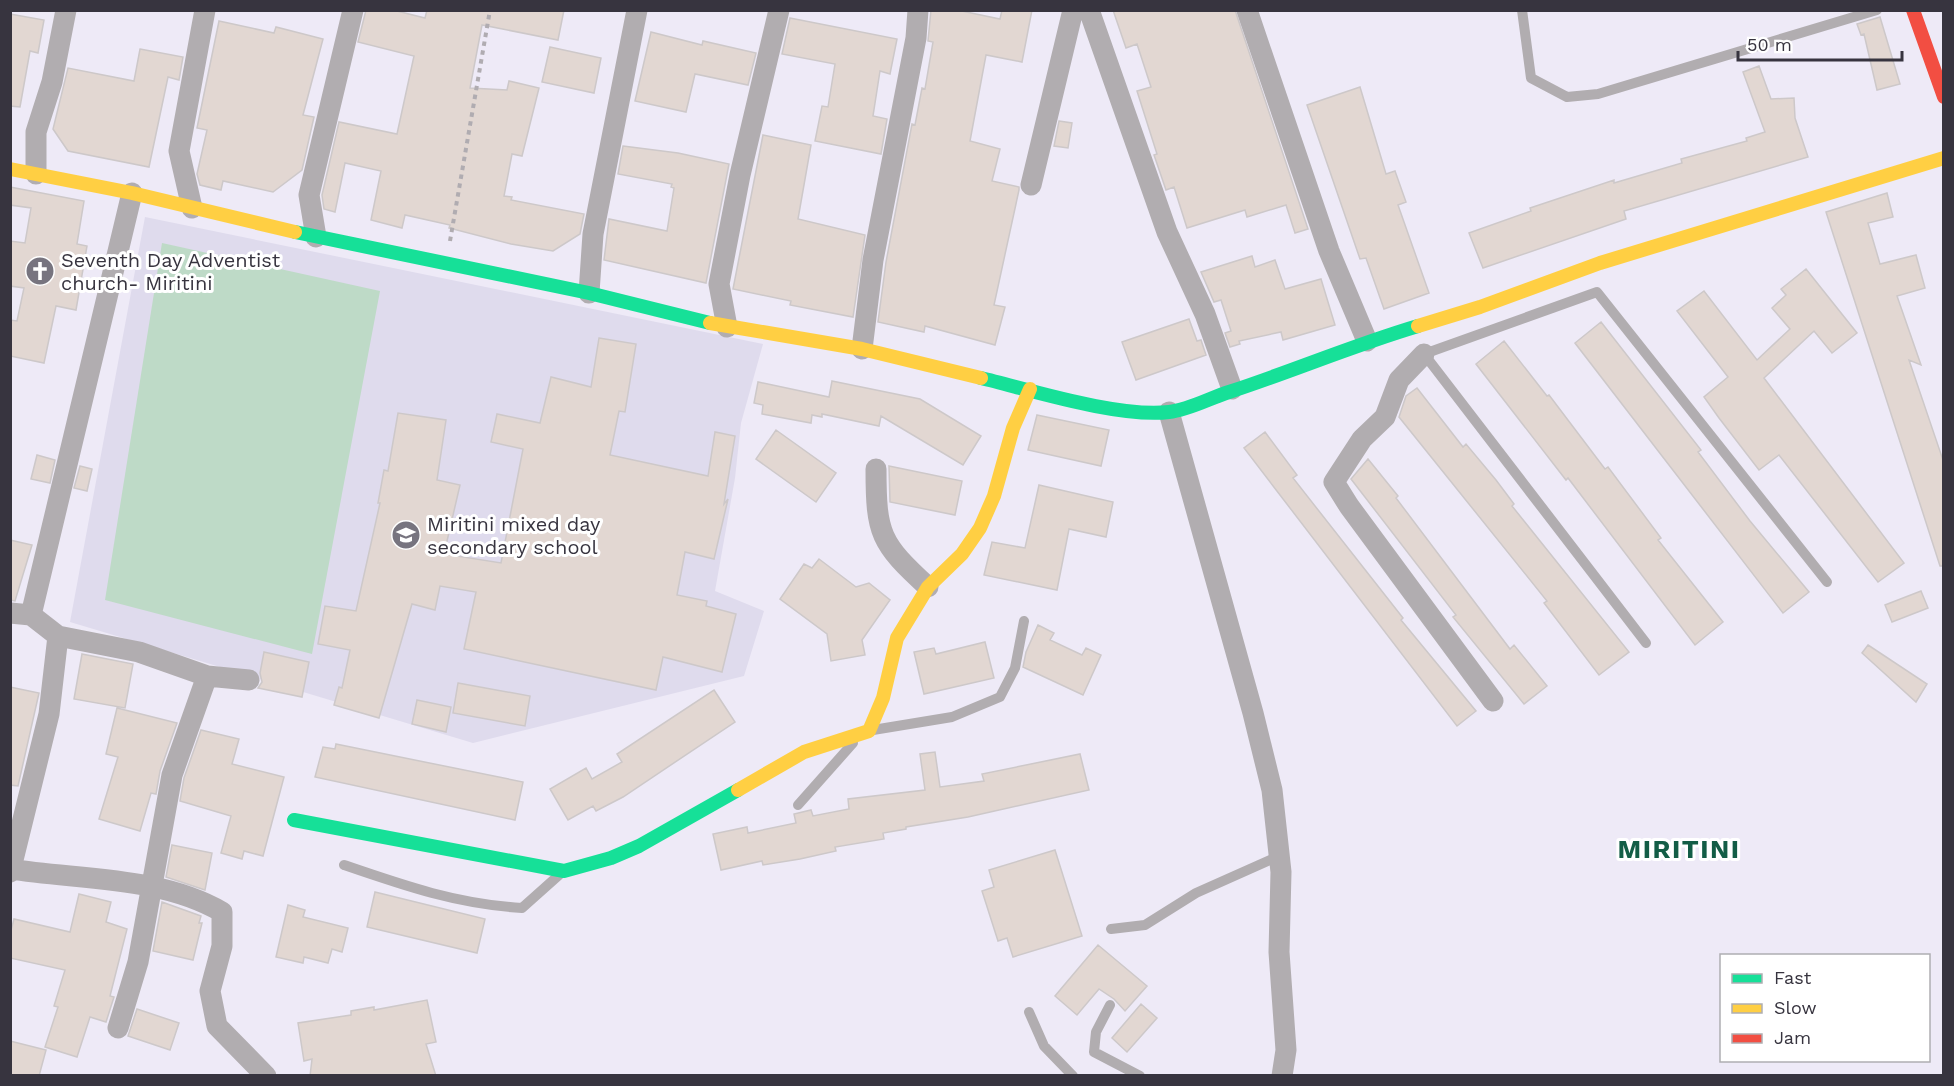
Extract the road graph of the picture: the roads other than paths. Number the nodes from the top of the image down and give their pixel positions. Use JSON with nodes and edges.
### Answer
{"nodes":[{"id":1,"x":66,"y":10,"type":"edge"},
{"id":2,"x":205,"y":10,"type":"edge"},
{"id":3,"x":353,"y":10,"type":"edge"},
{"id":4,"x":654,"y":10,"type":"edge"},
{"id":5,"x":779,"y":10,"type":"edge"},
{"id":6,"x":1073,"y":10,"type":"edge"},
{"id":7,"x":1089,"y":10,"type":"edge"},
{"id":8,"x":1247,"y":10,"type":"edge"},
{"id":9,"x":1522,"y":10,"type":"edge"},
{"id":10,"x":1876,"y":10,"type":"edge"},
{"id":11,"x":1913,"y":10,"type":"edge"},
{"id":12,"x":914,"y":12,"type":"edge"},
{"id":13,"x":636,"y":17,"type":"edge"},
{"id":14,"x":1944,"y":97,"type":"edge"},
{"id":15,"x":1944,"y":158,"type":"edge"},
{"id":16,"x":10,"y":169,"type":"edge"},
{"id":17,"x":36,"y":174,"type":"junction"},
{"id":18,"x":1031,"y":185,"type":"dead end"},
{"id":19,"x":132,"y":193,"type":"junction"},
{"id":20,"x":192,"y":208,"type":"junction"},
{"id":21,"x":316,"y":237,"type":"junction"},
{"id":22,"x":590,"y":293,"type":"junction"},
{"id":23,"x":1483,"y":320,"type":"junction"},
{"id":24,"x":727,"y":327,"type":"junction"},
{"id":25,"x":1367,"y":341,"type":"junction"},
{"id":26,"x":862,"y":349,"type":"junction"},
{"id":27,"x":1424,"y":354,"type":"junction"},
{"id":28,"x":1030,"y":389,"type":"junction"},
{"id":29,"x":1232,"y":389,"type":"junction"},
{"id":30,"x":1168,"y":412,"type":"junction"},
{"id":31,"x":876,"y":469,"type":"dead end"},
{"id":32,"x":1827,"y":582,"type":"dead end"},
{"id":33,"x":928,"y":587,"type":"junction"},
{"id":34,"x":21,"y":614,"type":"edge"},
{"id":35,"x":1024,"y":621,"type":"dead end"},
{"id":36,"x":58,"y":636,"type":"junction"},
{"id":37,"x":1646,"y":643,"type":"dead end"},
{"id":38,"x":207,"y":676,"type":"junction"},
{"id":39,"x":249,"y":680,"type":"dead end"},
{"id":40,"x":1492,"y":701,"type":"dead end"},
{"id":41,"x":866,"y":732,"type":"junction"},
{"id":42,"x":798,"y":805,"type":"dead end"},
{"id":43,"x":294,"y":820,"type":"dead end"},
{"id":44,"x":1279,"y":856,"type":"junction"},
{"id":45,"x":344,"y":866,"type":"dead end"},
{"id":46,"x":11,"y":870,"type":"edge"},
{"id":47,"x":564,"y":871,"type":"junction"},
{"id":48,"x":152,"y":886,"type":"junction"},
{"id":49,"x":1111,"y":929,"type":"dead end"},
{"id":50,"x":1110,"y":1005,"type":"dead end"},
{"id":51,"x":1029,"y":1012,"type":"dead end"},
{"id":52,"x":118,"y":1028,"type":"dead end"},
{"id":53,"x":266,"y":1076,"type":"edge"},
{"id":54,"x":1073,"y":1076,"type":"edge"},
{"id":55,"x":1140,"y":1076,"type":"edge"},
{"id":56,"x":1282,"y":1076,"type":"edge"}],
"edges":[{"from":1,"to":17,"type":"street"},
{"from":2,"to":20,"type":"street"},
{"from":3,"to":21,"type":"street"},
{"from":4,"to":13,"type":"street"},
{"from":5,"to":24,"type":"street"},
{"from":6,"to":18,"type":"street"},
{"from":7,"to":29,"type":"street"},
{"from":8,"to":25,"type":"street"},
{"from":9,"to":10,"type":"lane"},
{"from":11,"to":14,"type":"main road"},
{"from":12,"to":26,"type":"street"},
{"from":13,"to":22,"type":"street"},
{"from":15,"to":23,"type":"main road"},
{"from":16,"to":17,"type":"main road"},
{"from":17,"to":19,"type":"main road"},
{"from":19,"to":20,"type":"main road"},
{"from":19,"to":34,"type":"street"},
{"from":20,"to":21,"type":"main road"},
{"from":21,"to":22,"type":"main road"},
{"from":22,"to":24,"type":"main road"},
{"from":23,"to":25,"type":"main road"},
{"from":23,"to":27,"type":"lane"},
{"from":23,"to":32,"type":"lane"},
{"from":24,"to":26,"type":"main road"},
{"from":25,"to":29,"type":"main road"},
{"from":26,"to":28,"type":"main road"},
{"from":27,"to":37,"type":"lane"},
{"from":27,"to":40,"type":"street"},
{"from":28,"to":30,"type":"main road"},
{"from":28,"to":33,"type":"main road"},
{"from":29,"to":30,"type":"main road"},
{"from":30,"to":44,"type":"street"},
{"from":31,"to":33,"type":"street"},
{"from":33,"to":41,"type":"main road"},
{"from":34,"to":36,"type":"street"},
{"from":35,"to":41,"type":"lane"},
{"from":36,"to":38,"type":"street"},
{"from":36,"to":46,"type":"street"},
{"from":38,"to":39,"type":"street"},
{"from":38,"to":48,"type":"street"},
{"from":41,"to":42,"type":"lane"},
{"from":41,"to":47,"type":"main road"},
{"from":43,"to":47,"type":"main road"},
{"from":44,"to":49,"type":"lane"},
{"from":44,"to":56,"type":"street"},
{"from":45,"to":47,"type":"lane"},
{"from":46,"to":48,"type":"street"},
{"from":48,"to":52,"type":"street"},
{"from":48,"to":53,"type":"street"},
{"from":50,"to":55,"type":"lane"},
{"from":51,"to":54,"type":"lane"}]}
